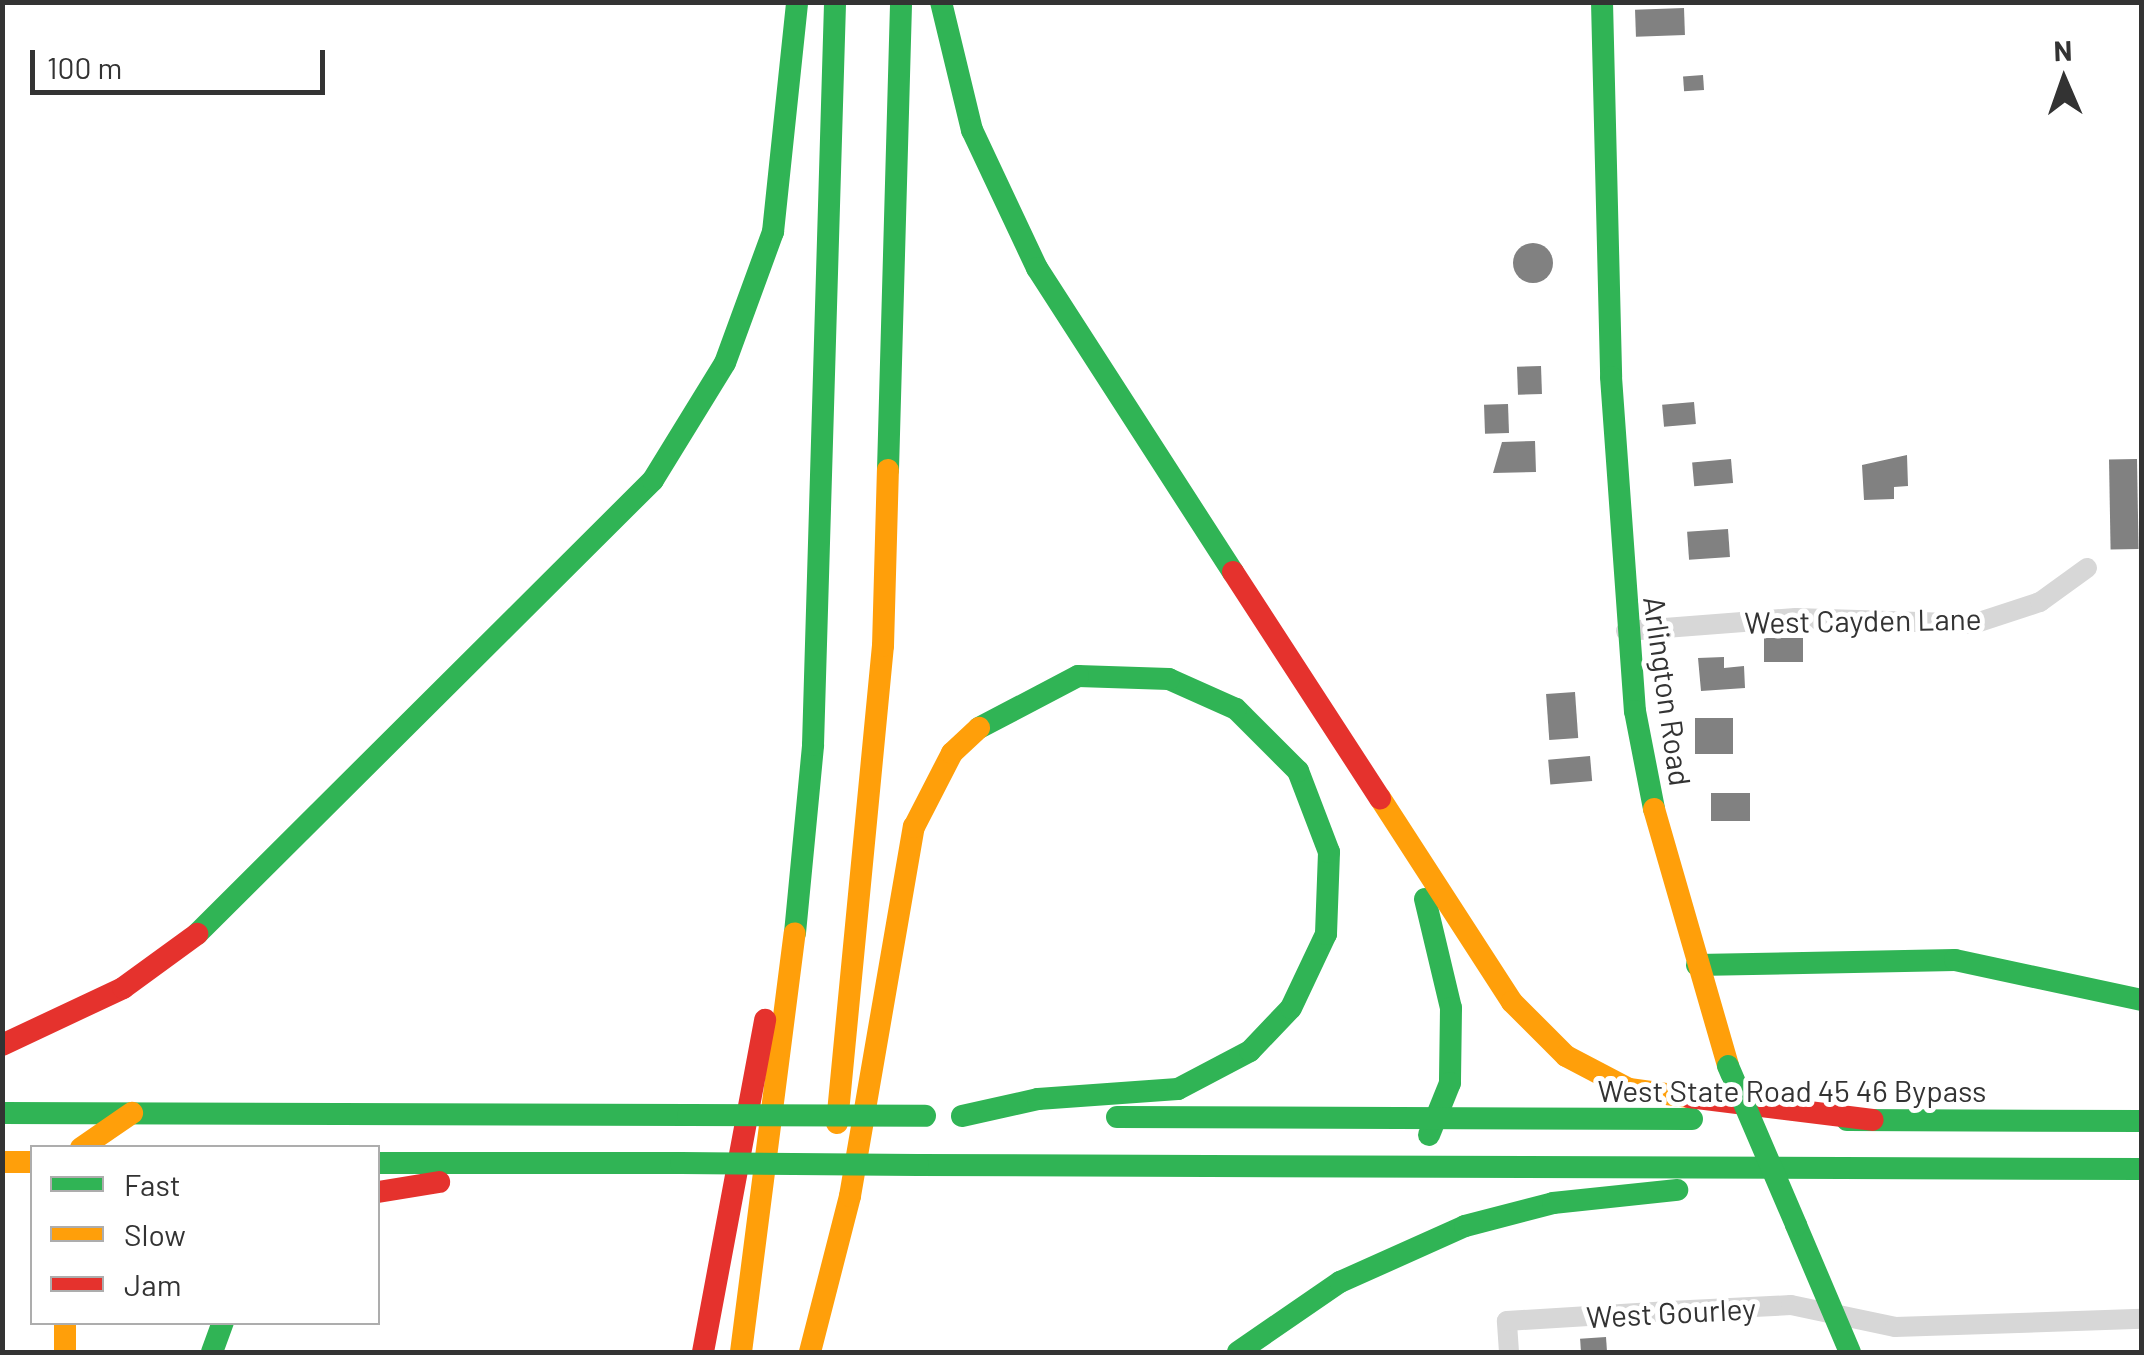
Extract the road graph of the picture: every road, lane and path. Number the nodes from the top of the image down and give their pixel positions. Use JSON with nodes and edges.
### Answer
{"nodes":[{"id":1,"x":797,"y":2,"type":"edge"},
{"id":2,"x":835,"y":2,"type":"edge"},
{"id":3,"x":901,"y":2,"type":"edge"},
{"id":4,"x":941,"y":2,"type":"edge"},
{"id":5,"x":1602,"y":2,"type":"edge"},
{"id":6,"x":2086,"y":568,"type":"dead end"},
{"id":7,"x":1626,"y":631,"type":"junction"},
{"id":8,"x":1347,"y":757,"type":"junction"},
{"id":9,"x":804,"y":852,"type":"junction"},
{"id":10,"x":1697,"y":965,"type":"junction"},
{"id":11,"x":2142,"y":1000,"type":"edge"},
{"id":12,"x":2,"y":1045,"type":"edge"},
{"id":13,"x":2,"y":1113,"type":"edge"},
{"id":14,"x":132,"y":1113,"type":"junction"},
{"id":15,"x":962,"y":1116,"type":"junction"},
{"id":16,"x":1442,"y":1118,"type":"junction"},
{"id":17,"x":1873,"y":1120,"type":"junction"},
{"id":18,"x":2142,"y":1121,"type":"edge"},
{"id":19,"x":85,"y":1145,"type":"edge"},
{"id":20,"x":2,"y":1162,"type":"edge"},
{"id":21,"x":30,"y":1162,"type":"edge"},
{"id":22,"x":380,"y":1163,"type":"edge"},
{"id":23,"x":642,"y":1164,"type":"junction"},
{"id":24,"x":1354,"y":1167,"type":"junction"},
{"id":25,"x":2032,"y":1169,"type":"junction"},
{"id":26,"x":2142,"y":1170,"type":"edge"},
{"id":27,"x":380,"y":1192,"type":"edge"},
{"id":28,"x":1834,"y":1315,"type":"junction"},
{"id":29,"x":2142,"y":1319,"type":"edge"},
{"id":30,"x":65,"y":1325,"type":"edge"},
{"id":31,"x":223,"y":1325,"type":"edge"},
{"id":32,"x":65,"y":1352,"type":"edge"},
{"id":33,"x":212,"y":1352,"type":"edge"},
{"id":34,"x":703,"y":1352,"type":"edge"},
{"id":35,"x":741,"y":1352,"type":"edge"},
{"id":36,"x":806,"y":1352,"type":"edge"},
{"id":37,"x":1238,"y":1352,"type":"edge"},
{"id":38,"x":1509,"y":1352,"type":"edge"},
{"id":39,"x":1850,"y":1352,"type":"edge"}],
"edges":[{"from":1,"to":12,"type":"main road"},
{"from":2,"to":9,"type":"main road"},
{"from":3,"to":36,"type":"main road"},
{"from":4,"to":8,"type":"main road"},
{"from":5,"to":7,"type":"main road","name":"Arlington Road"},
{"from":6,"to":7,"type":"street","name":"West Cayden Lane"},
{"from":7,"to":10,"type":"main road","name":"Arlington Road"},
{"from":8,"to":16,"type":"main road"},
{"from":8,"to":17,"type":"main road"},
{"from":9,"to":34,"type":"main road"},
{"from":9,"to":35,"type":"main road"},
{"from":10,"to":11,"type":"main road"},
{"from":10,"to":28,"type":"main road","name":"Arlington Road","bridge":true},
{"from":13,"to":14,"type":"main road"},
{"from":14,"to":15,"type":"main road","bridge":true},
{"from":14,"to":19,"type":"main road"},
{"from":15,"to":16,"type":"main road","name":"West State Road 45 46 Bypass"},
{"from":15,"to":36,"type":"main road"},
{"from":16,"to":17,"type":"main road","name":"West State Road 45 46 Bypass"},
{"from":16,"to":24,"type":"main road"},
{"from":17,"to":18,"type":"main road","name":"West State Road 45 46 Bypass"},
{"from":20,"to":21,"type":"main road"},
{"from":22,"to":23,"type":"main road"},
{"from":23,"to":24,"type":"main road","bridge":true},
{"from":23,"to":27,"type":"main road"},
{"from":24,"to":25,"type":"main road"},
{"from":25,"to":26,"type":"main road"},
{"from":25,"to":37,"type":"main road"},
{"from":28,"to":29,"type":"street","name":"West Gourley"},
{"from":28,"to":38,"type":"street","name":"West Gourley"},
{"from":28,"to":39,"type":"main road","name":"Arlington Road"},
{"from":30,"to":32,"type":"main road"},
{"from":31,"to":33,"type":"main road"}]}
